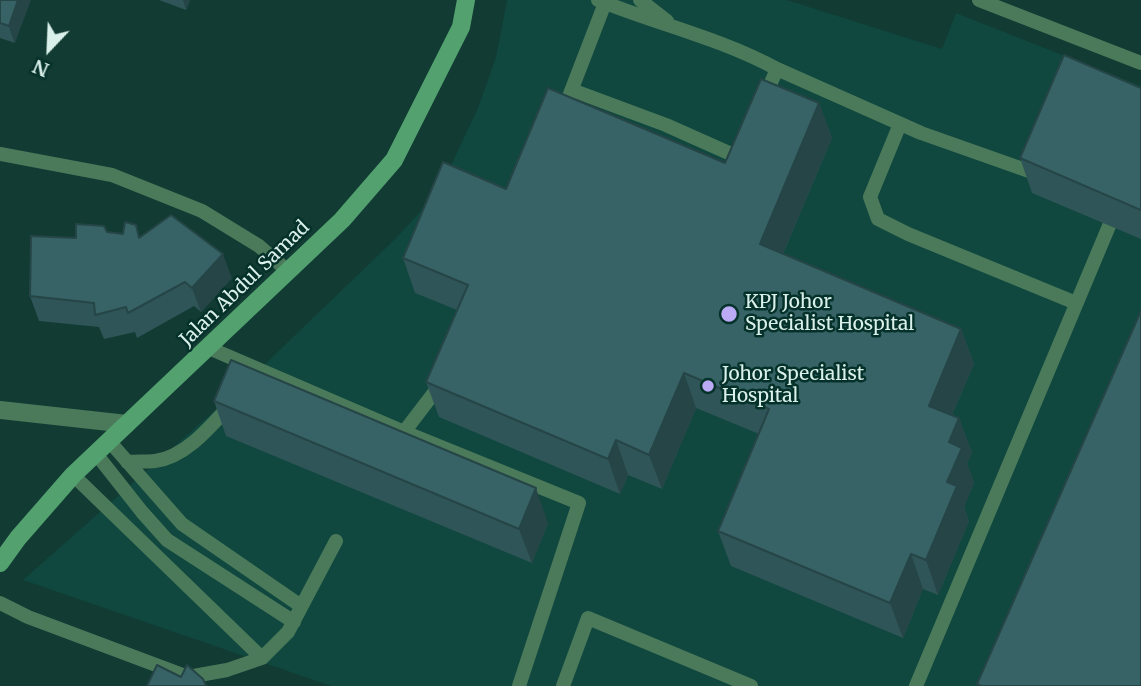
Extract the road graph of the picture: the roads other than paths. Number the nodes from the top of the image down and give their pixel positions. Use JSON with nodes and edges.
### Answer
{"nodes":[{"id":1,"x":466,"y":0,"type":"edge"},
{"id":2,"x":640,"y":0,"type":"edge"},
{"id":3,"x":979,"y":0,"type":"edge"},
{"id":4,"x":601,"y":1,"type":"edge"},
{"id":5,"x":674,"y":26,"type":"junction"},
{"id":6,"x":1141,"y":63,"type":"edge"},
{"id":7,"x":777,"y":69,"type":"junction"},
{"id":8,"x":572,"y":90,"type":"junction"},
{"id":9,"x":563,"y":111,"type":"edge"},
{"id":10,"x":901,"y":124,"type":"junction"},
{"id":11,"x":0,"y":154,"type":"edge"},
{"id":12,"x":1040,"y":175,"type":"edge"},
{"id":13,"x":1109,"y":226,"type":"edge"},
{"id":14,"x":289,"y":272,"type":"junction"},
{"id":15,"x":1076,"y":303,"type":"junction"},
{"id":16,"x":209,"y":348,"type":"junction"},
{"id":17,"x":454,"y":367,"type":"edge"},
{"id":18,"x":238,"y":396,"type":"edge"},
{"id":19,"x":0,"y":410,"type":"edge"},
{"id":20,"x":127,"y":424,"type":"junction"},
{"id":21,"x":404,"y":432,"type":"junction"},
{"id":22,"x":104,"y":448,"type":"junction"},
{"id":23,"x":127,"y":461,"type":"junction"},
{"id":24,"x":73,"y":475,"type":"junction"},
{"id":25,"x":335,"y":541,"type":"dead end"},
{"id":26,"x":0,"y":563,"type":"edge"},
{"id":27,"x":0,"y":603,"type":"edge"},
{"id":28,"x":301,"y":606,"type":"junction"},
{"id":29,"x":293,"y":622,"type":"junction"},
{"id":30,"x":262,"y":658,"type":"junction"},
{"id":31,"x":519,"y":686,"type":"edge"},
{"id":32,"x":563,"y":686,"type":"edge"},
{"id":33,"x":751,"y":686,"type":"edge"},
{"id":34,"x":916,"y":686,"type":"edge"}],
"edges":[{"from":1,"to":14,"type":"street","name":"Jalan Abdul Samad"},
{"from":2,"to":5,"type":"lane"},
{"from":3,"to":6,"type":"lane"},
{"from":4,"to":5,"type":"lane"},
{"from":4,"to":8,"type":"lane"},
{"from":5,"to":7,"type":"lane"},
{"from":7,"to":8,"type":"lane"},
{"from":7,"to":10,"type":"lane"},
{"from":8,"to":9,"type":"lane"},
{"from":10,"to":12,"type":"lane"},
{"from":10,"to":15,"type":"lane"},
{"from":11,"to":14,"type":"lane"},
{"from":13,"to":15,"type":"lane"},
{"from":14,"to":16,"type":"street","name":"Jalan Abdul Samad"},
{"from":15,"to":34,"type":"lane"},
{"from":16,"to":20,"type":"street","name":"Jalan Abdul Samad"},
{"from":16,"to":21,"type":"lane"},
{"from":17,"to":21,"type":"lane"},
{"from":18,"to":23,"type":"lane"},
{"from":19,"to":20,"type":"street"},
{"from":20,"to":22,"type":"street","name":"Jalan Abdul Samad"},
{"from":21,"to":31,"type":"lane"},
{"from":22,"to":23,"type":"lane"},
{"from":22,"to":24,"type":"street","name":"Jalan Abdul Samad"},
{"from":22,"to":29,"type":"lane"},
{"from":23,"to":28,"type":"lane"},
{"from":24,"to":26,"type":"street","name":"Jalan Abdul Samad"},
{"from":24,"to":30,"type":"lane"},
{"from":25,"to":28,"type":"lane"},
{"from":27,"to":30,"type":"lane"},
{"from":28,"to":29,"type":"lane"},
{"from":29,"to":30,"type":"lane"},
{"from":32,"to":33,"type":"lane"}]}
